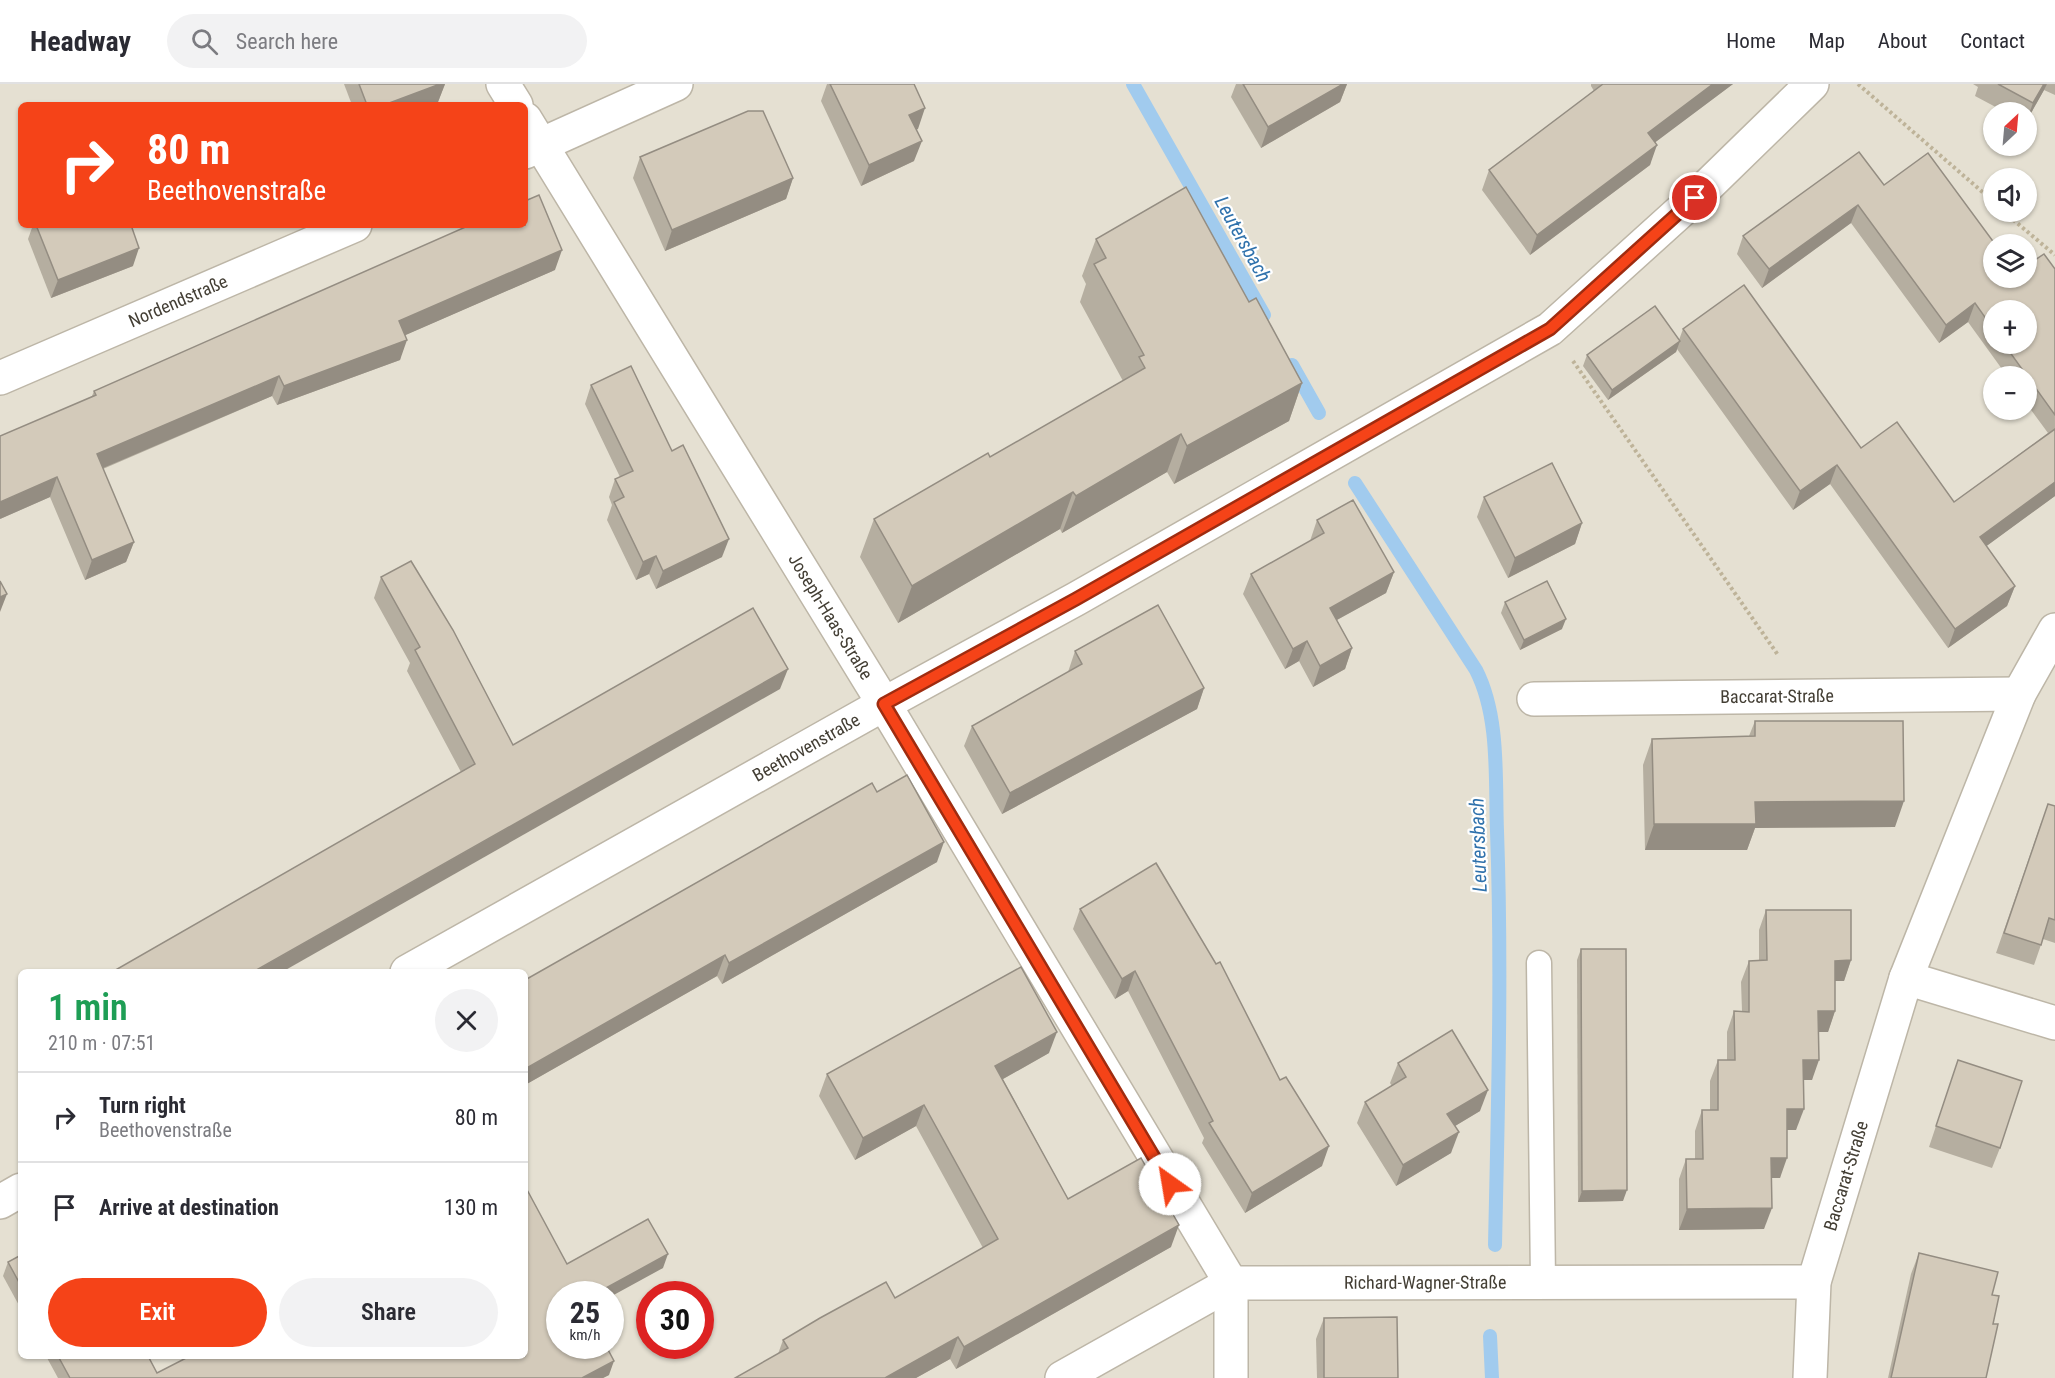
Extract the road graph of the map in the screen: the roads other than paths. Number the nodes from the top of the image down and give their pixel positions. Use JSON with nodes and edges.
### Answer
{"nodes":[{"id":1,"x":503,"y":84,"type":"edge"},
{"id":2,"x":676,"y":84,"type":"edge"},
{"id":3,"x":1812,"y":84,"type":"edge"},
{"id":4,"x":514,"y":102,"type":"edge"},
{"id":5,"x":530,"y":138,"type":"edge"},
{"id":6,"x":348,"y":228,"type":"edge"},
{"id":7,"x":0,"y":378,"type":"edge"},
{"id":8,"x":2055,"y":630,"type":"edge"},
{"id":9,"x":2019,"y":694,"type":"junction"},
{"id":10,"x":1534,"y":699,"type":"dead end"},
{"id":11,"x":884,"y":704,"type":"junction"},
{"id":12,"x":1539,"y":963,"type":"dead end"},
{"id":13,"x":412,"y":969,"type":"edge"},
{"id":14,"x":1905,"y":978,"type":"junction"},
{"id":15,"x":2055,"y":1023,"type":"edge"},
{"id":16,"x":18,"y":1192,"type":"edge"},
{"id":17,"x":0,"y":1202,"type":"edge"},
{"id":18,"x":1543,"y":1280,"type":"junction"},
{"id":19,"x":1814,"y":1282,"type":"junction"},
{"id":20,"x":1231,"y":1283,"type":"junction"},
{"id":21,"x":1062,"y":1378,"type":"edge"},
{"id":22,"x":1231,"y":1378,"type":"edge"},
{"id":23,"x":1810,"y":1378,"type":"edge"}],
"edges":[{"from":1,"to":4,"type":"street"},
{"from":2,"to":5,"type":"street"},
{"from":3,"to":11,"type":"street","name":"Beethovenstraße"},
{"from":5,"to":11,"type":"street","name":"Joseph-Haas-Straße"},
{"from":6,"to":7,"type":"street","name":"Nordendstraße"},
{"from":8,"to":9,"type":"street","name":"Baccarat-Straße"},
{"from":9,"to":10,"type":"street","name":"Baccarat-Straße"},
{"from":9,"to":14,"type":"street","name":"Baccarat-Straße"},
{"from":11,"to":13,"type":"street","name":"Beethovenstraße"},
{"from":11,"to":20,"type":"street","name":"Joseph-Haas-Straße"},
{"from":12,"to":18,"type":"lane"},
{"from":14,"to":15,"type":"street"},
{"from":14,"to":19,"type":"street","name":"Baccarat-Straße"},
{"from":16,"to":17,"type":"street"},
{"from":18,"to":19,"type":"street","name":"Richard-Wagner-Straße"},
{"from":18,"to":20,"type":"street","name":"Richard-Wagner-Straße"},
{"from":19,"to":23,"type":"street","name":"Baccarat-Straße"},
{"from":20,"to":21,"type":"street","name":"Richard-Wagner-Straße"},
{"from":20,"to":22,"type":"street"}]}
